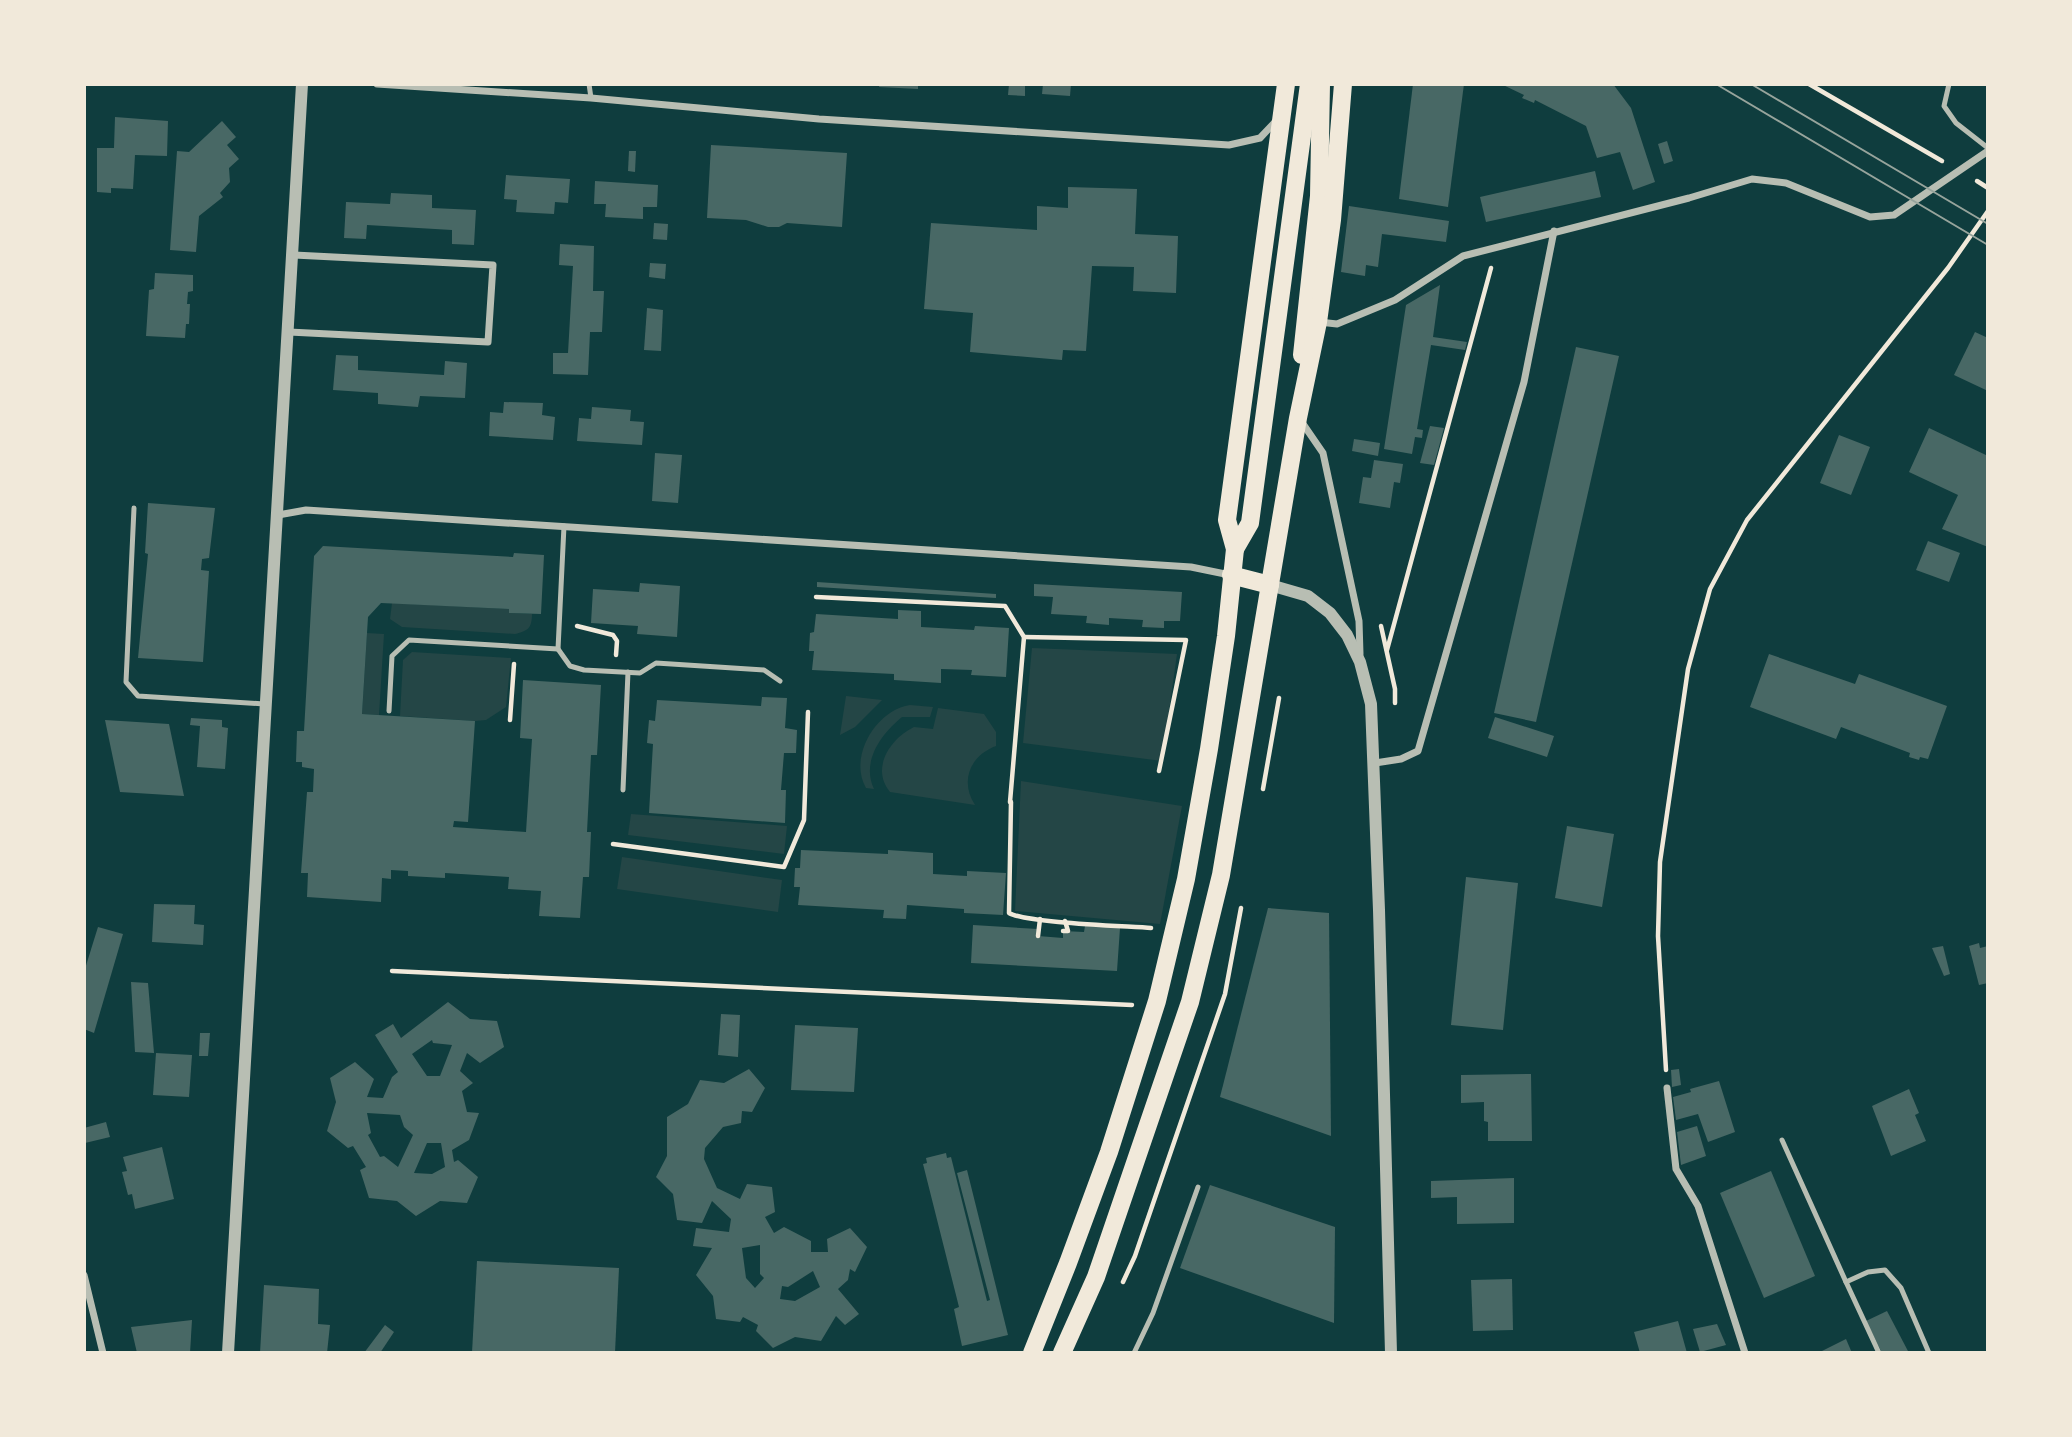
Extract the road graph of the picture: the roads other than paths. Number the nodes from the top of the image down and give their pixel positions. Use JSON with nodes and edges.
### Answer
{"nodes":[{"id":1,"x":302,"y":84,"type":"edge"},
{"id":2,"x":377,"y":84,"type":"edge"},
{"id":3,"x":589,"y":84,"type":"edge"},
{"id":4,"x":1286,"y":84,"type":"edge"},
{"id":5,"x":1309,"y":84,"type":"edge"},
{"id":6,"x":1321,"y":84,"type":"edge"},
{"id":7,"x":1343,"y":84,"type":"edge"},
{"id":8,"x":1949,"y":84,"type":"edge"},
{"id":9,"x":591,"y":98,"type":"junction"},
{"id":10,"x":1281,"y":115,"type":"junction"},
{"id":11,"x":1988,"y":149,"type":"edge"},
{"id":12,"x":1554,"y":231,"type":"junction"},
{"id":13,"x":294,"y":255,"type":"junction"},
{"id":14,"x":1318,"y":322,"type":"junction"},
{"id":15,"x":289,"y":332,"type":"junction"},
{"id":16,"x":1298,"y":418,"type":"junction"},
{"id":17,"x":134,"y":508,"type":"dead end"},
{"id":18,"x":278,"y":515,"type":"junction"},
{"id":19,"x":564,"y":526,"type":"junction"},
{"id":20,"x":1235,"y":549,"type":"junction"},
{"id":21,"x":1231,"y":575,"type":"junction"},
{"id":22,"x":1270,"y":585,"type":"junction"},
{"id":23,"x":558,"y":649,"type":"junction"},
{"id":24,"x":1360,"y":662,"type":"junction"},
{"id":25,"x":628,"y":672,"type":"junction"},
{"id":26,"x":780,"y":681,"type":"dead end"},
{"id":27,"x":267,"y":704,"type":"junction"},
{"id":28,"x":389,"y":711,"type":"dead end"},
{"id":29,"x":1375,"y":763,"type":"junction"},
{"id":30,"x":623,"y":790,"type":"dead end"},
{"id":31,"x":1667,"y":1088,"type":"road end"},
{"id":32,"x":1782,"y":1140,"type":"dead end"},
{"id":33,"x":1198,"y":1187,"type":"dead end"},
{"id":34,"x":84,"y":1275,"type":"edge"},
{"id":35,"x":1846,"y":1282,"type":"junction"},
{"id":36,"x":103,"y":1353,"type":"edge"},
{"id":37,"x":228,"y":1353,"type":"edge"},
{"id":38,"x":1032,"y":1353,"type":"edge"},
{"id":39,"x":1062,"y":1353,"type":"edge"},
{"id":40,"x":1134,"y":1353,"type":"edge"},
{"id":41,"x":1391,"y":1353,"type":"edge"},
{"id":42,"x":1745,"y":1353,"type":"edge"},
{"id":43,"x":1879,"y":1353,"type":"edge"},
{"id":44,"x":1928,"y":1353,"type":"edge"}],
"edges":[{"from":1,"to":13,"type":"street"},
{"from":2,"to":9,"type":"street"},
{"from":3,"to":9,"type":"lane"},
{"from":4,"to":10,"type":"main road"},
{"from":5,"to":20,"type":"main road"},
{"from":6,"to":16,"type":"main road"},
{"from":7,"to":14,"type":"main road"},
{"from":8,"to":11,"type":"lane"},
{"from":9,"to":10,"type":"street"},
{"from":10,"to":20,"type":"main road"},
{"from":11,"to":12,"type":"street"},
{"from":12,"to":14,"type":"street"},
{"from":12,"to":29,"type":"street"},
{"from":13,"to":15,"type":"street"},
{"from":13,"to":15,"type":"street"},
{"from":14,"to":16,"type":"main road"},
{"from":15,"to":18,"type":"street"},
{"from":16,"to":22,"type":"main road"},
{"from":16,"to":24,"type":"street"},
{"from":17,"to":27,"type":"lane"},
{"from":18,"to":19,"type":"street"},
{"from":18,"to":27,"type":"street"},
{"from":19,"to":21,"type":"street"},
{"from":19,"to":23,"type":"lane"},
{"from":20,"to":21,"type":"main road"},
{"from":21,"to":22,"type":"main road"},
{"from":21,"to":38,"type":"main road"},
{"from":22,"to":24,"type":"street"},
{"from":22,"to":39,"type":"main road"},
{"from":23,"to":25,"type":"lane"},
{"from":23,"to":28,"type":"lane"},
{"from":24,"to":29,"type":"street"},
{"from":25,"to":26,"type":"lane"},
{"from":25,"to":30,"type":"lane"},
{"from":27,"to":37,"type":"street"},
{"from":29,"to":41,"type":"street"},
{"from":31,"to":42,"type":"street"},
{"from":32,"to":35,"type":"lane"},
{"from":33,"to":40,"type":"lane"},
{"from":34,"to":36,"type":"street"},
{"from":35,"to":43,"type":"lane"},
{"from":35,"to":44,"type":"lane"}]}
